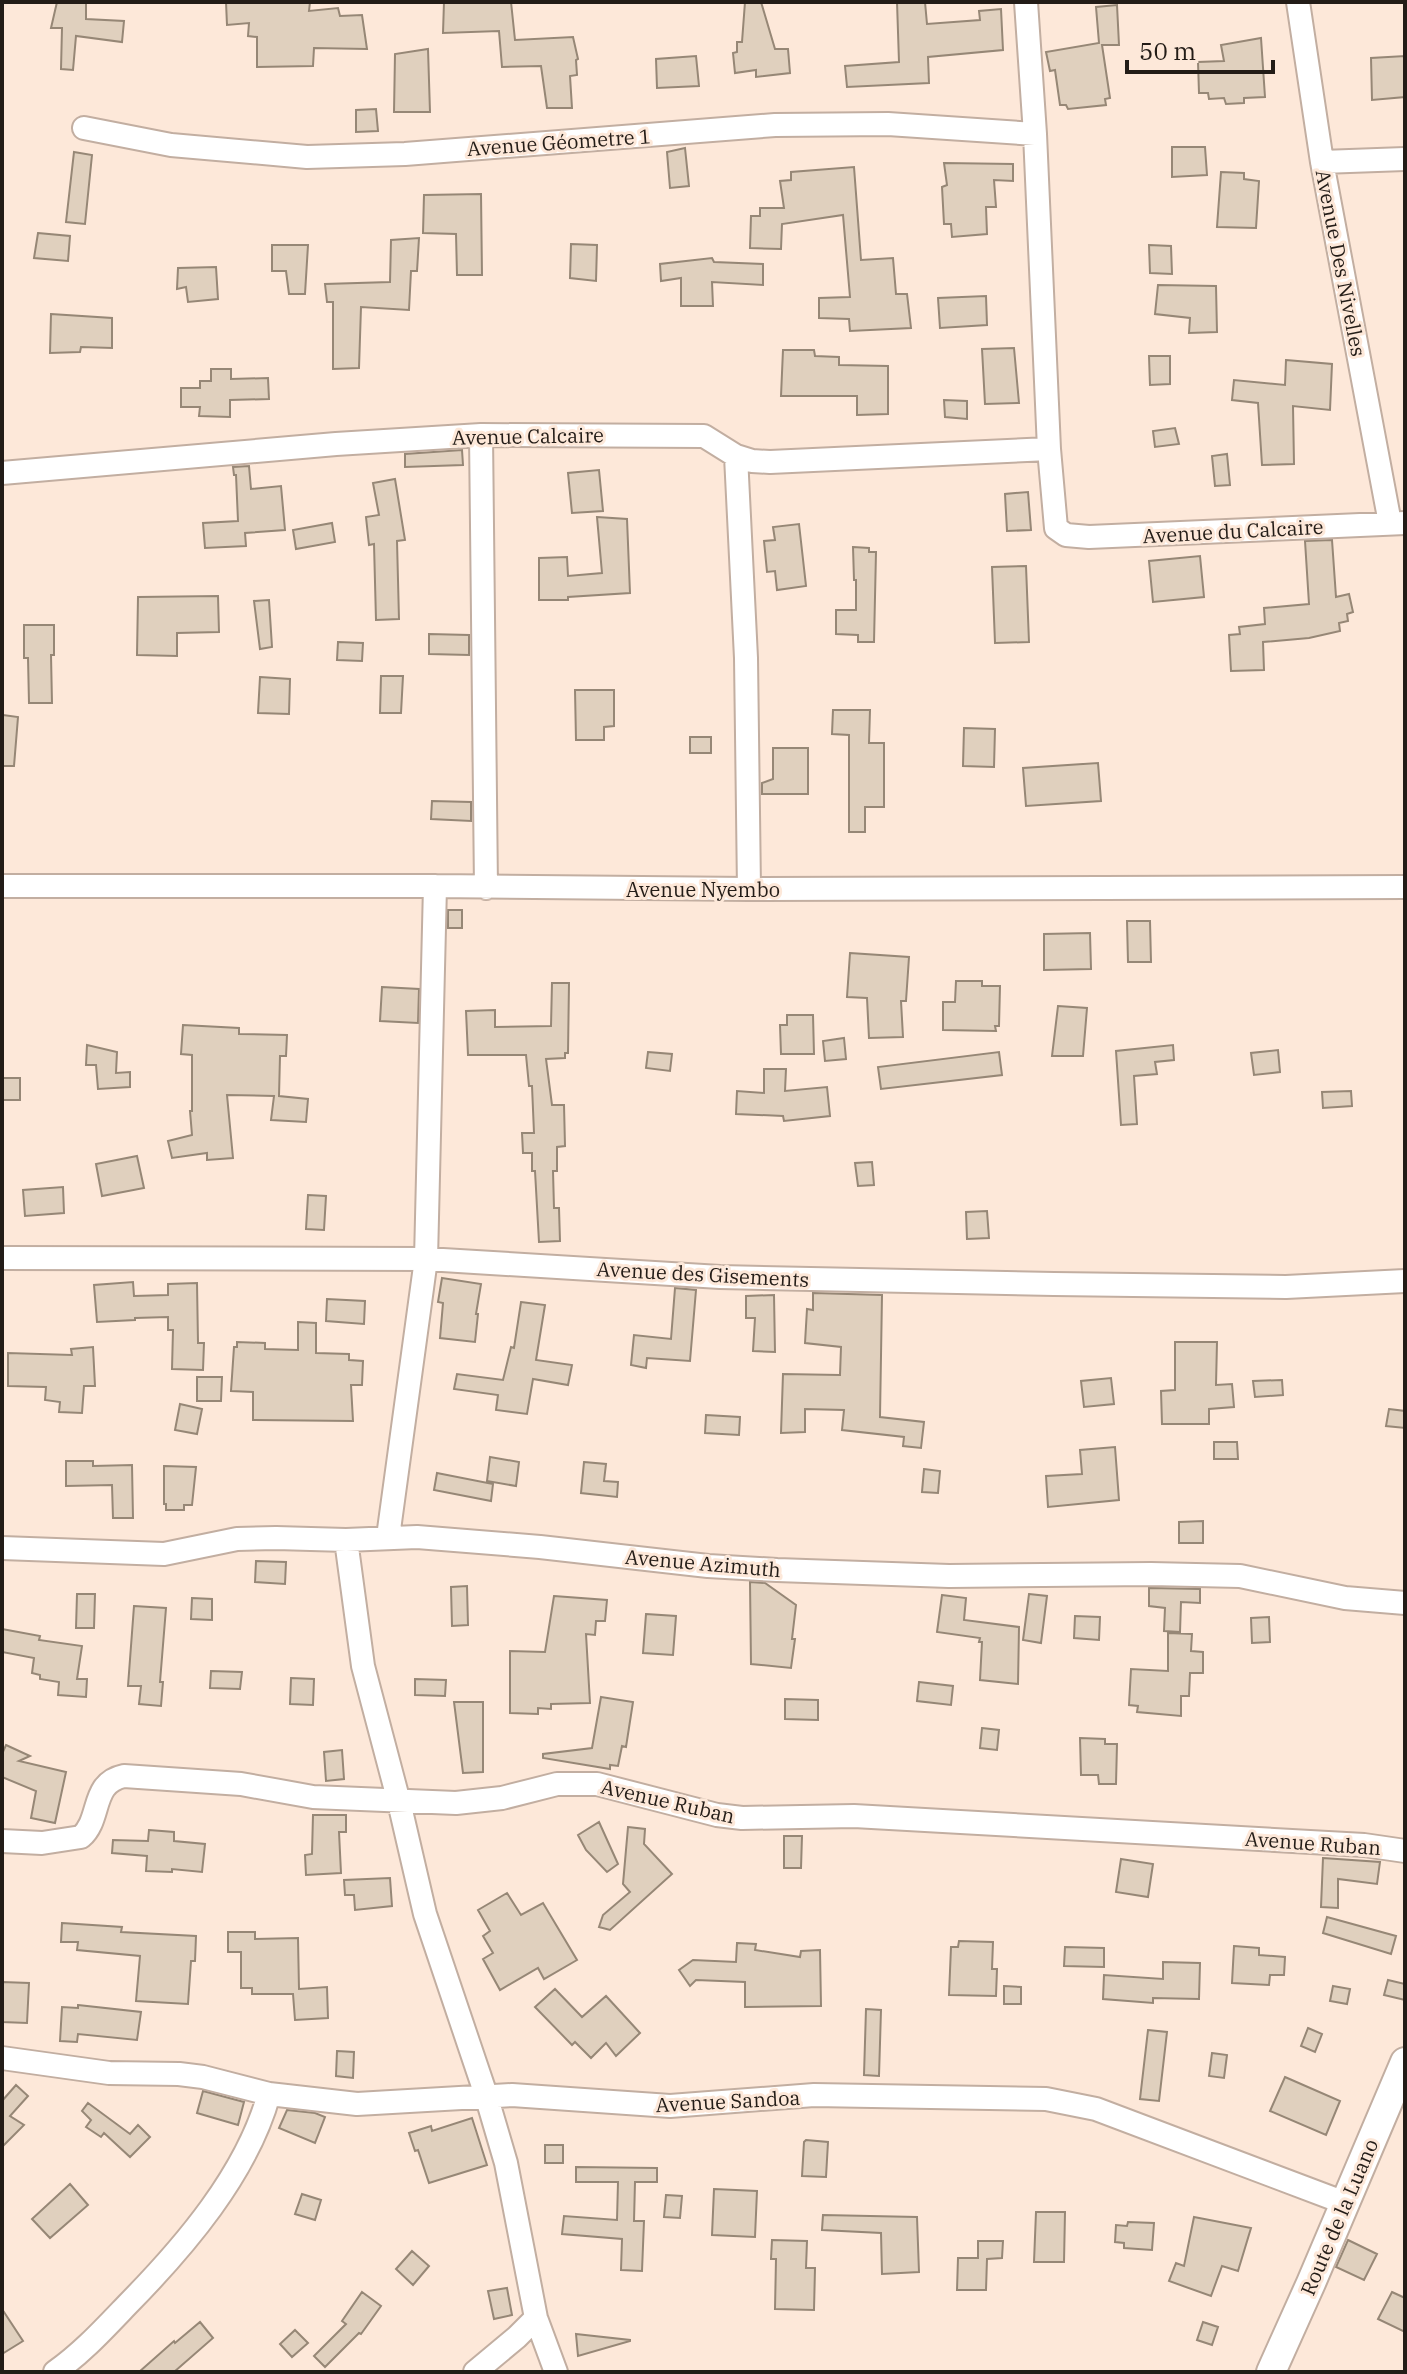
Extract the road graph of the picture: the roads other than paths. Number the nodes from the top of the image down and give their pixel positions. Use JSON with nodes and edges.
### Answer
{"nodes":[{"id":1,"x":1026,"y":2,"type":"edge"},
{"id":2,"x":1298,"y":2,"type":"edge"},
{"id":3,"x":84,"y":128,"type":"dead end"},
{"id":4,"x":1035,"y":134,"type":"junction"},
{"id":5,"x":1405,"y":159,"type":"edge"},
{"id":6,"x":1322,"y":162,"type":"junction"},
{"id":7,"x":481,"y":435,"type":"junction"},
{"id":8,"x":1049,"y":449,"type":"junction"},
{"id":9,"x":736,"y":456,"type":"junction"},
{"id":10,"x":2,"y":473,"type":"edge"},
{"id":11,"x":1398,"y":523,"type":"edge"},
{"id":12,"x":2,"y":886,"type":"edge"},
{"id":13,"x":435,"y":886,"type":"junction"},
{"id":14,"x":1405,"y":887,"type":"edge"},
{"id":15,"x":486,"y":888,"type":"junction"},
{"id":16,"x":749,"y":889,"type":"junction"},
{"id":17,"x":2,"y":1258,"type":"edge"},
{"id":18,"x":426,"y":1259,"type":"junction"},
{"id":19,"x":1405,"y":1281,"type":"edge"},
{"id":20,"x":388,"y":1537,"type":"junction"},
{"id":21,"x":346,"y":1540,"type":"junction"},
{"id":22,"x":2,"y":1548,"type":"edge"},
{"id":23,"x":1405,"y":1603,"type":"edge"},
{"id":24,"x":399,"y":1802,"type":"junction"},
{"id":25,"x":2,"y":1841,"type":"edge"},
{"id":26,"x":1405,"y":1851,"type":"edge"},
{"id":27,"x":2,"y":2058,"type":"edge"},
{"id":28,"x":1405,"y":2062,"type":"edge"},
{"id":29,"x":269,"y":2094,"type":"junction"},
{"id":30,"x":486,"y":2095,"type":"junction"},
{"id":31,"x":1345,"y":2203,"type":"junction"},
{"id":32,"x":536,"y":2318,"type":"junction"},
{"id":33,"x":55,"y":2372,"type":"edge"},
{"id":34,"x":475,"y":2372,"type":"edge"},
{"id":35,"x":556,"y":2372,"type":"edge"},
{"id":36,"x":1271,"y":2372,"type":"edge"}],
"edges":[{"from":1,"to":4,"type":"street"},
{"from":2,"to":6,"type":"street","name":"Avenue Des Nivelles"},
{"from":3,"to":4,"type":"street","name":"Avenue Géometre 1"},
{"from":4,"to":8,"type":"street"},
{"from":5,"to":6,"type":"street"},
{"from":6,"to":11,"type":"street","name":"Avenue Des Nivelles"},
{"from":7,"to":9,"type":"street","name":"Avenue Calcaire"},
{"from":7,"to":10,"type":"street","name":"Avenue Calcaire"},
{"from":7,"to":15,"type":"street"},
{"from":8,"to":9,"type":"street","name":"Avenue Calcaire"},
{"from":8,"to":11,"type":"street","name":"Avenue du Calcaire"},
{"from":9,"to":16,"type":"street"},
{"from":12,"to":13,"type":"street","name":"Avenue Nyembo"},
{"from":13,"to":15,"type":"street","name":"Avenue Nyembo"},
{"from":13,"to":18,"type":"street"},
{"from":14,"to":16,"type":"street","name":"Avenue Nyembo"},
{"from":15,"to":16,"type":"street","name":"Avenue Nyembo"},
{"from":17,"to":18,"type":"street","name":"Avenue des Gisements"},
{"from":18,"to":19,"type":"street","name":"Avenue des Gisements"},
{"from":18,"to":20,"type":"street"},
{"from":20,"to":21,"type":"street","name":"Avenue Azimuth"},
{"from":20,"to":23,"type":"street","name":"Avenue Azimuth"},
{"from":21,"to":22,"type":"street","name":"Avenue Azimuth"},
{"from":21,"to":24,"type":"street"},
{"from":24,"to":25,"type":"street","name":"Avenue Ruban"},
{"from":24,"to":26,"type":"street","name":"Avenue Ruban"},
{"from":24,"to":30,"type":"street"},
{"from":27,"to":29,"type":"street","name":"Avenue Sandoa"},
{"from":28,"to":31,"type":"street","name":"Route de la Luano"},
{"from":29,"to":30,"type":"street","name":"Avenue Sandoa"},
{"from":29,"to":33,"type":"street"},
{"from":30,"to":31,"type":"street","name":"Avenue Sandoa"},
{"from":30,"to":32,"type":"street"},
{"from":31,"to":36,"type":"street","name":"Route de la Luano"},
{"from":32,"to":34,"type":"street"},
{"from":32,"to":35,"type":"street"}]}
